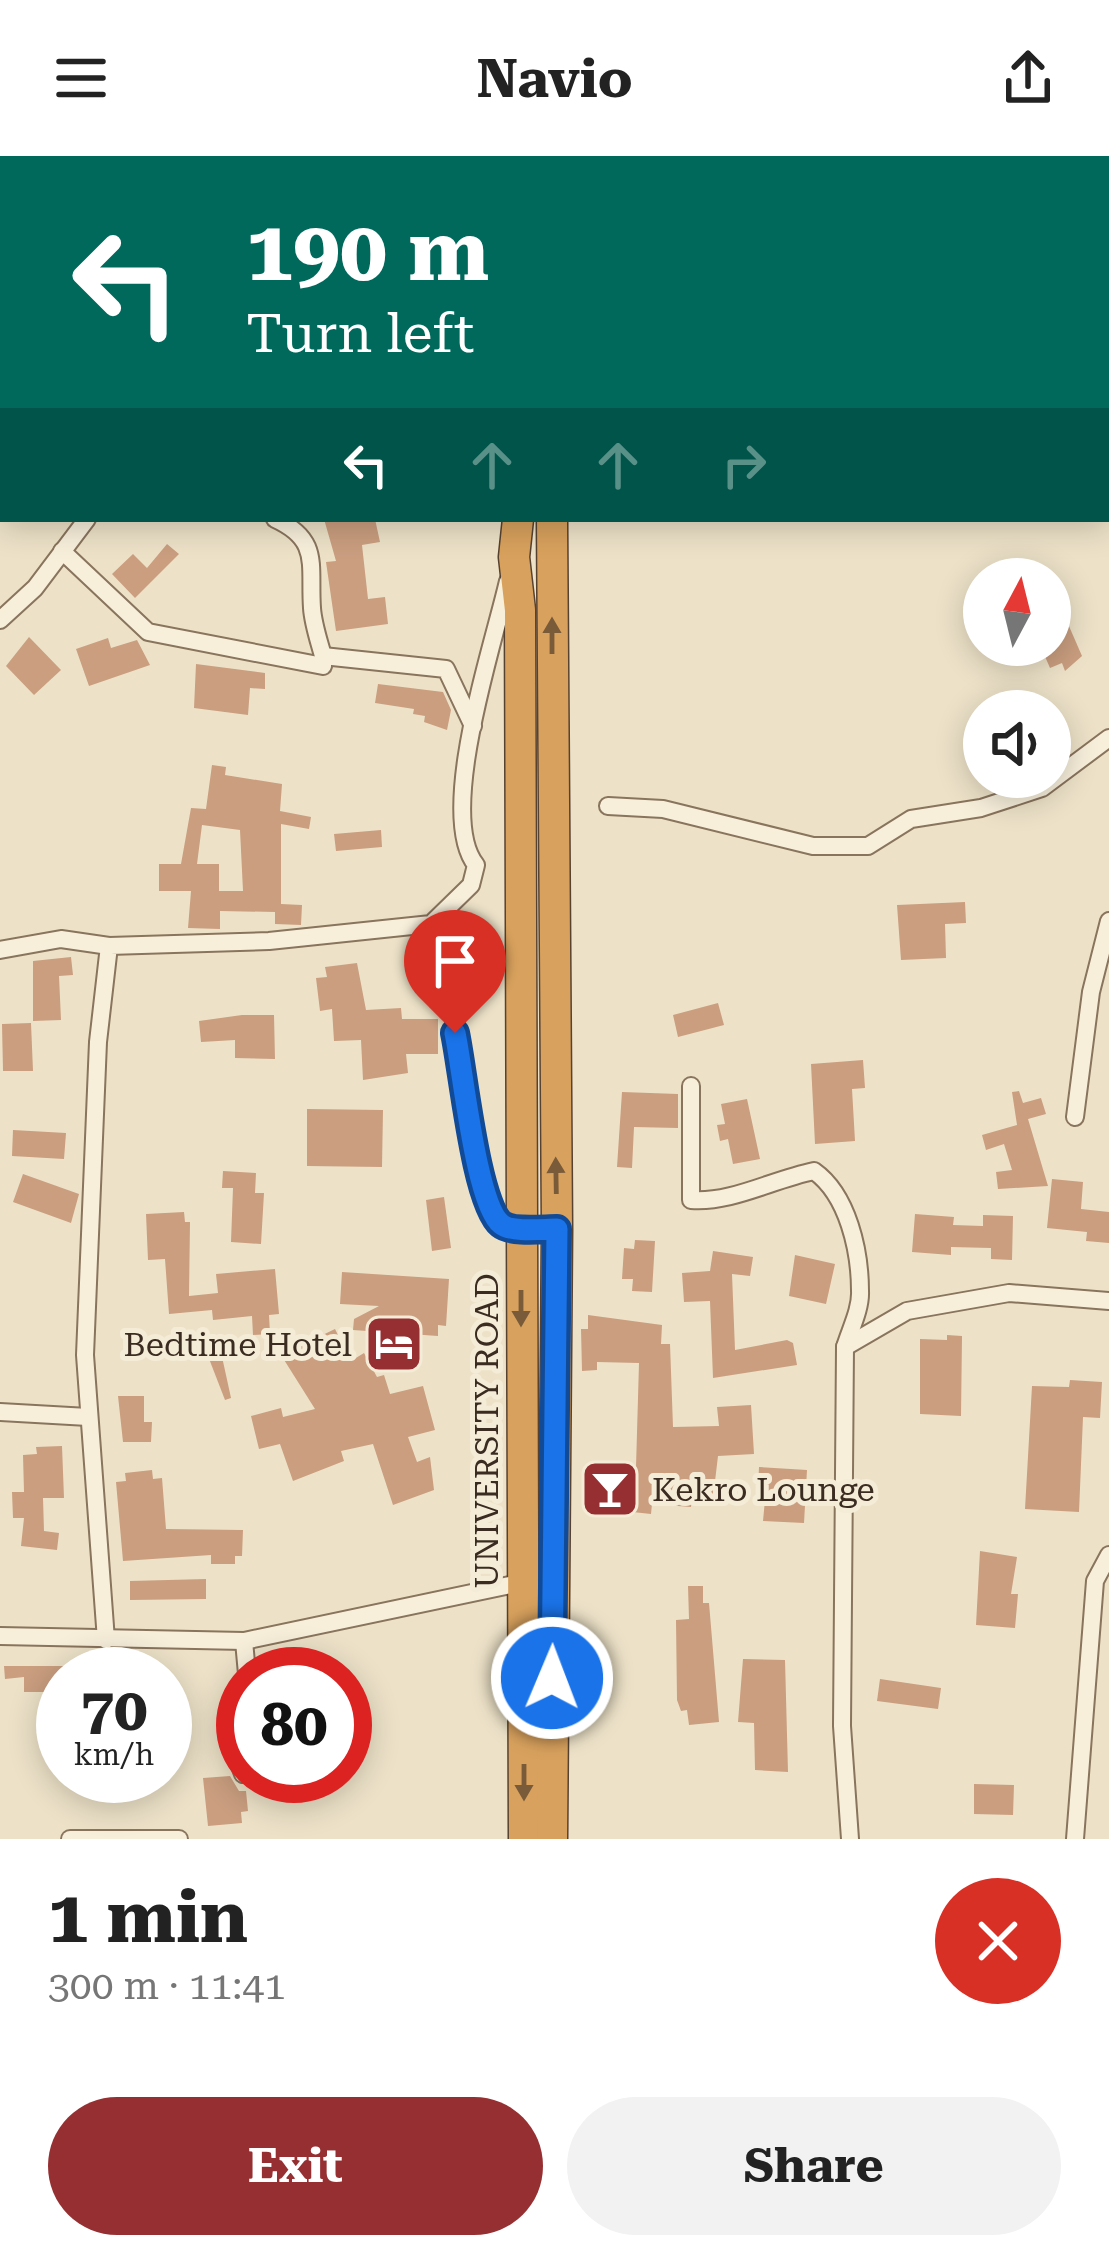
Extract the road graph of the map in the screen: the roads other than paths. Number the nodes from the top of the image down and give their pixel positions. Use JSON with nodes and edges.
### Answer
{"nodes":[{"id":1,"x":85,"y":522,"type":"edge"},
{"id":2,"x":280,"y":522,"type":"edge"},
{"id":3,"x":518,"y":522,"type":"edge"},
{"id":4,"x":552,"y":522,"type":"edge"},
{"id":5,"x":62,"y":551,"type":"junction"},
{"id":6,"x":514,"y":557,"type":"junction"},
{"id":7,"x":0,"y":620,"type":"edge"},
{"id":8,"x":323,"y":656,"type":"junction"},
{"id":9,"x":473,"y":727,"type":"junction"},
{"id":10,"x":1109,"y":738,"type":"edge"},
{"id":11,"x":608,"y":806,"type":"dead end"},
{"id":12,"x":1109,"y":921,"type":"edge"},
{"id":13,"x":110,"y":946,"type":"junction"},
{"id":14,"x":0,"y":950,"type":"edge"},
{"id":15,"x":455,"y":1033,"type":"dead end"},
{"id":16,"x":691,"y":1086,"type":"dead end"},
{"id":17,"x":1075,"y":1117,"type":"dead end"},
{"id":18,"x":522,"y":1228,"type":"junction"},
{"id":19,"x":557,"y":1229,"type":"junction"},
{"id":20,"x":1109,"y":1301,"type":"edge"},
{"id":21,"x":845,"y":1346,"type":"junction"},
{"id":22,"x":0,"y":1412,"type":"edge"},
{"id":23,"x":88,"y":1417,"type":"junction"},
{"id":24,"x":1109,"y":1556,"type":"edge"},
{"id":25,"x":538,"y":1583,"type":"junction"},
{"id":26,"x":0,"y":1636,"type":"edge"},
{"id":27,"x":106,"y":1640,"type":"junction"},
{"id":28,"x":244,"y":1641,"type":"junction"},
{"id":29,"x":245,"y":1647,"type":"edge"},
{"id":30,"x":70,"y":1839,"type":"edge"},
{"id":31,"x":179,"y":1839,"type":"edge"},
{"id":32,"x":524,"y":1839,"type":"edge"},
{"id":33,"x":552,"y":1839,"type":"edge"},
{"id":34,"x":850,"y":1839,"type":"edge"},
{"id":35,"x":1075,"y":1839,"type":"edge"}],
"edges":[{"from":1,"to":5,"type":"street"},
{"from":2,"to":8,"type":"street"},
{"from":3,"to":6,"type":"highway","name":"UNIVERSITY ROAD"},
{"from":19,"to":4,"type":"highway","name":"UNIVERSITY ROAD","one_way":true},
{"from":5,"to":7,"type":"street"},
{"from":5,"to":8,"type":"street"},
{"from":6,"to":9,"type":"street"},
{"from":6,"to":18,"type":"highway","name":"UNIVERSITY ROAD"},
{"from":8,"to":9,"type":"street"},
{"from":9,"to":13,"type":"street"},
{"from":10,"to":11,"type":"street"},
{"from":12,"to":17,"type":"street"},
{"from":13,"to":14,"type":"street"},
{"from":13,"to":23,"type":"street"},
{"from":15,"to":18,"type":"street"},
{"from":16,"to":21,"type":"street"},
{"from":18,"to":19,"type":"street"},
{"from":18,"to":25,"type":"highway","name":"UNIVERSITY ROAD","one_way":true},
{"from":19,"to":25,"type":"highway","name":"UNIVERSITY ROAD"},
{"from":20,"to":21,"type":"street"},
{"from":21,"to":34,"type":"street"},
{"from":22,"to":23,"type":"street"},
{"from":23,"to":27,"type":"street"},
{"from":24,"to":35,"type":"street"},
{"from":25,"to":28,"type":"street"},
{"from":25,"to":32,"type":"highway","name":"UNIVERSITY ROAD","one_way":true},
{"from":25,"to":33,"type":"highway","name":"UNIVERSITY ROAD"},
{"from":26,"to":27,"type":"street"},
{"from":27,"to":28,"type":"street"},
{"from":28,"to":29,"type":"street"},
{"from":30,"to":31,"type":"street"}]}
